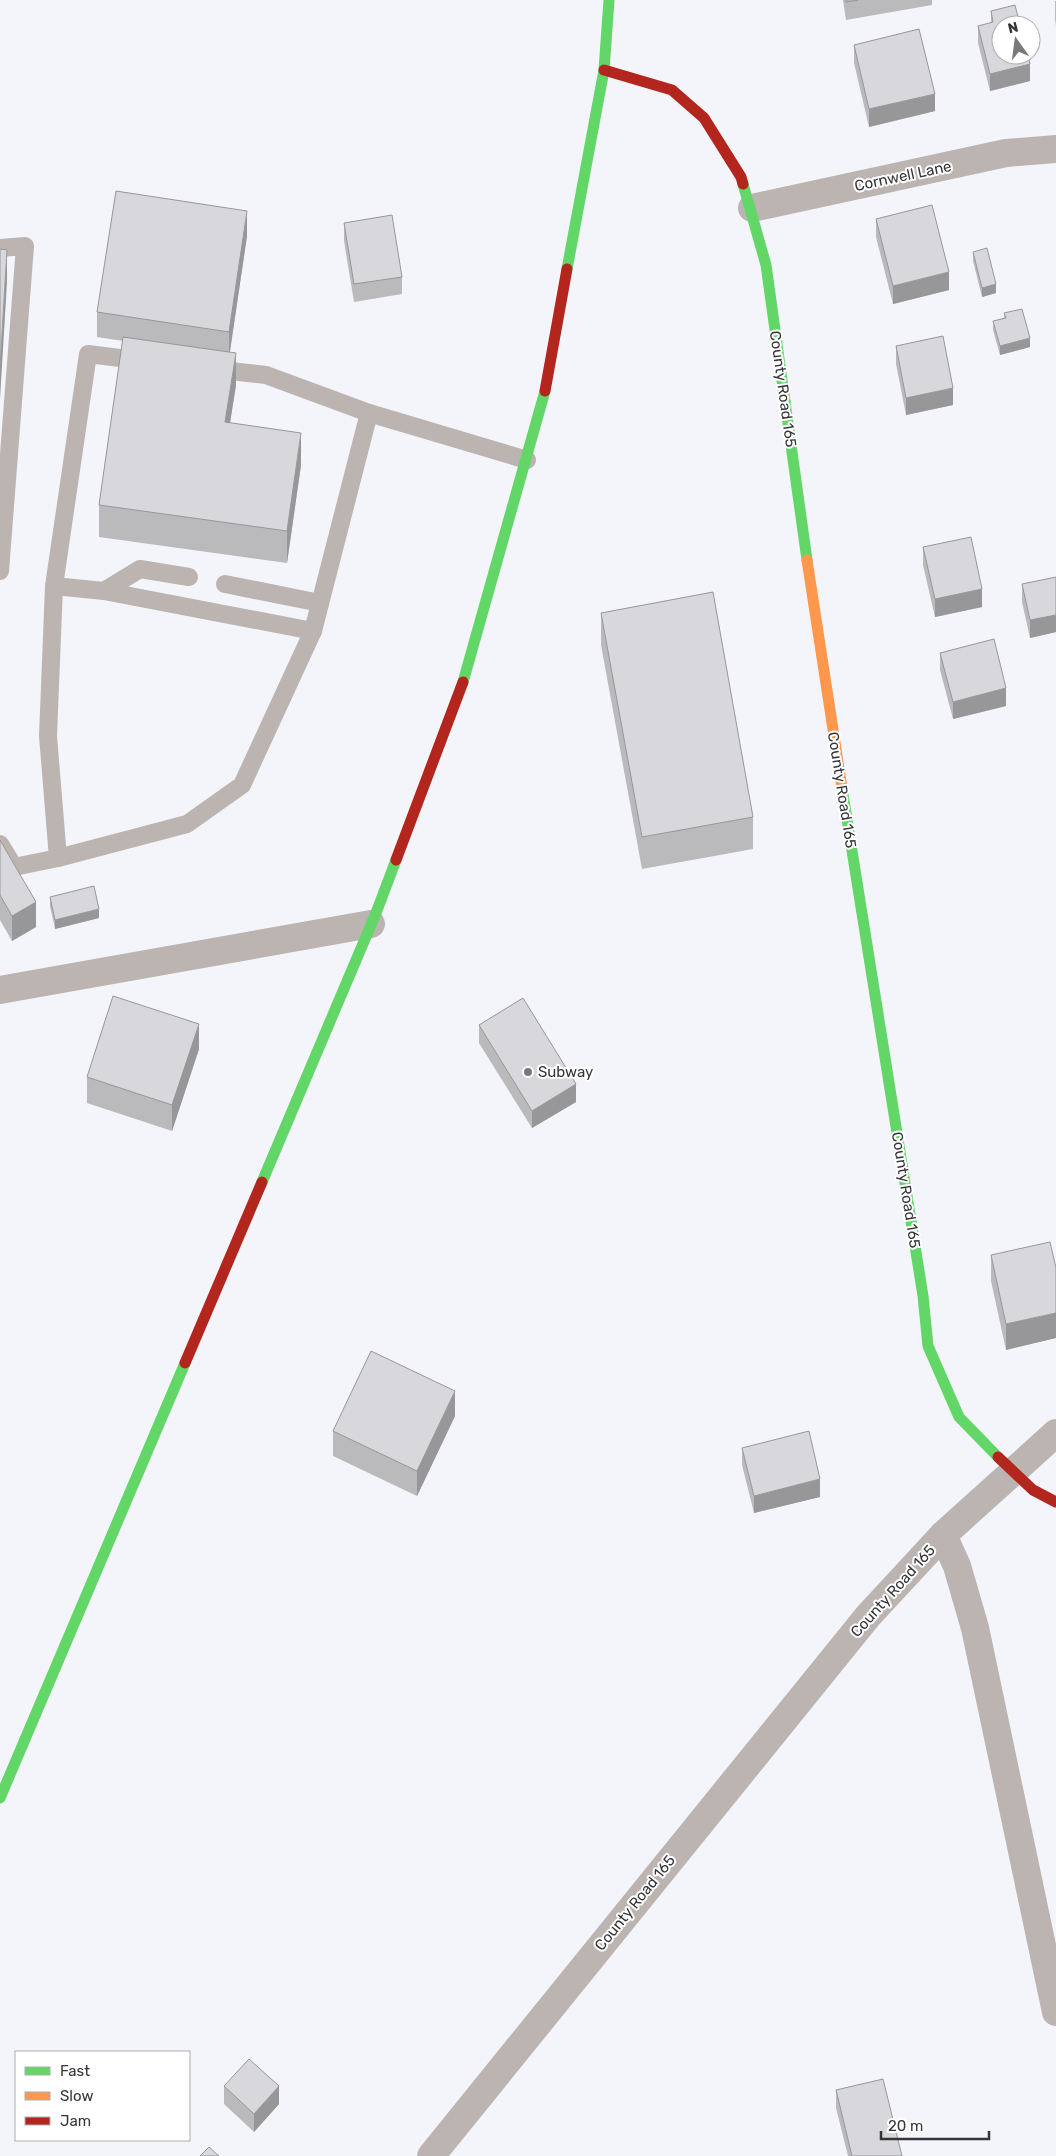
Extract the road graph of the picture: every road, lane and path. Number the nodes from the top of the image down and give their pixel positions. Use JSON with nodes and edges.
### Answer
{"nodes":[{"id":1,"x":609,"y":0,"type":"edge"},
{"id":2,"x":604,"y":70,"type":"junction"},
{"id":3,"x":1056,"y":149,"type":"edge"},
{"id":4,"x":752,"y":208,"type":"junction"},
{"id":5,"x":0,"y":248,"type":"edge"},
{"id":6,"x":157,"y":362,"type":"edge"},
{"id":7,"x":197,"y":367,"type":"edge"},
{"id":8,"x":369,"y":413,"type":"junction"},
{"id":9,"x":527,"y":460,"type":"junction"},
{"id":10,"x":0,"y":571,"type":"edge"},
{"id":11,"x":190,"y":578,"type":"dead end"},
{"id":12,"x":225,"y":584,"type":"dead end"},
{"id":13,"x":54,"y":586,"type":"junction"},
{"id":14,"x":104,"y":592,"type":"junction"},
{"id":15,"x":320,"y":603,"type":"junction"},
{"id":16,"x":313,"y":631,"type":"junction"},
{"id":17,"x":0,"y":844,"type":"edge"},
{"id":18,"x":58,"y":858,"type":"junction"},
{"id":19,"x":371,"y":924,"type":"junction"},
{"id":20,"x":0,"y":990,"type":"edge"},
{"id":21,"x":1056,"y":1433,"type":"edge"},
{"id":22,"x":1012,"y":1471,"type":"junction"},
{"id":23,"x":1056,"y":1502,"type":"edge"},
{"id":24,"x":943,"y":1535,"type":"junction"},
{"id":25,"x":0,"y":1798,"type":"edge"},
{"id":26,"x":1056,"y":2012,"type":"edge"},
{"id":27,"x":431,"y":2156,"type":"edge"}],
"edges":[{"from":1,"to":2,"type":"main road"},
{"from":2,"to":4,"type":"main road","name":"County Road 165"},
{"from":2,"to":9,"type":"main road"},
{"from":3,"to":4,"type":"street","name":"Cornwell Lane"},
{"from":4,"to":22,"type":"main road","name":"County Road 165"},
{"from":5,"to":10,"type":"lane"},
{"from":6,"to":13,"type":"lane"},
{"from":7,"to":8,"type":"lane"},
{"from":8,"to":9,"type":"lane"},
{"from":8,"to":15,"type":"lane"},
{"from":9,"to":19,"type":"main road"},
{"from":11,"to":14,"type":"lane"},
{"from":12,"to":15,"type":"lane"},
{"from":13,"to":14,"type":"lane"},
{"from":13,"to":18,"type":"lane"},
{"from":14,"to":16,"type":"lane"},
{"from":15,"to":16,"type":"lane"},
{"from":16,"to":18,"type":"lane"},
{"from":17,"to":18,"type":"lane"},
{"from":19,"to":20,"type":"street"},
{"from":19,"to":25,"type":"main road"},
{"from":21,"to":22,"type":"street"},
{"from":22,"to":23,"type":"main road"},
{"from":22,"to":24,"type":"street","name":"County Road 165"},
{"from":24,"to":26,"type":"street"},
{"from":24,"to":27,"type":"street","name":"County Road 165"}]}
